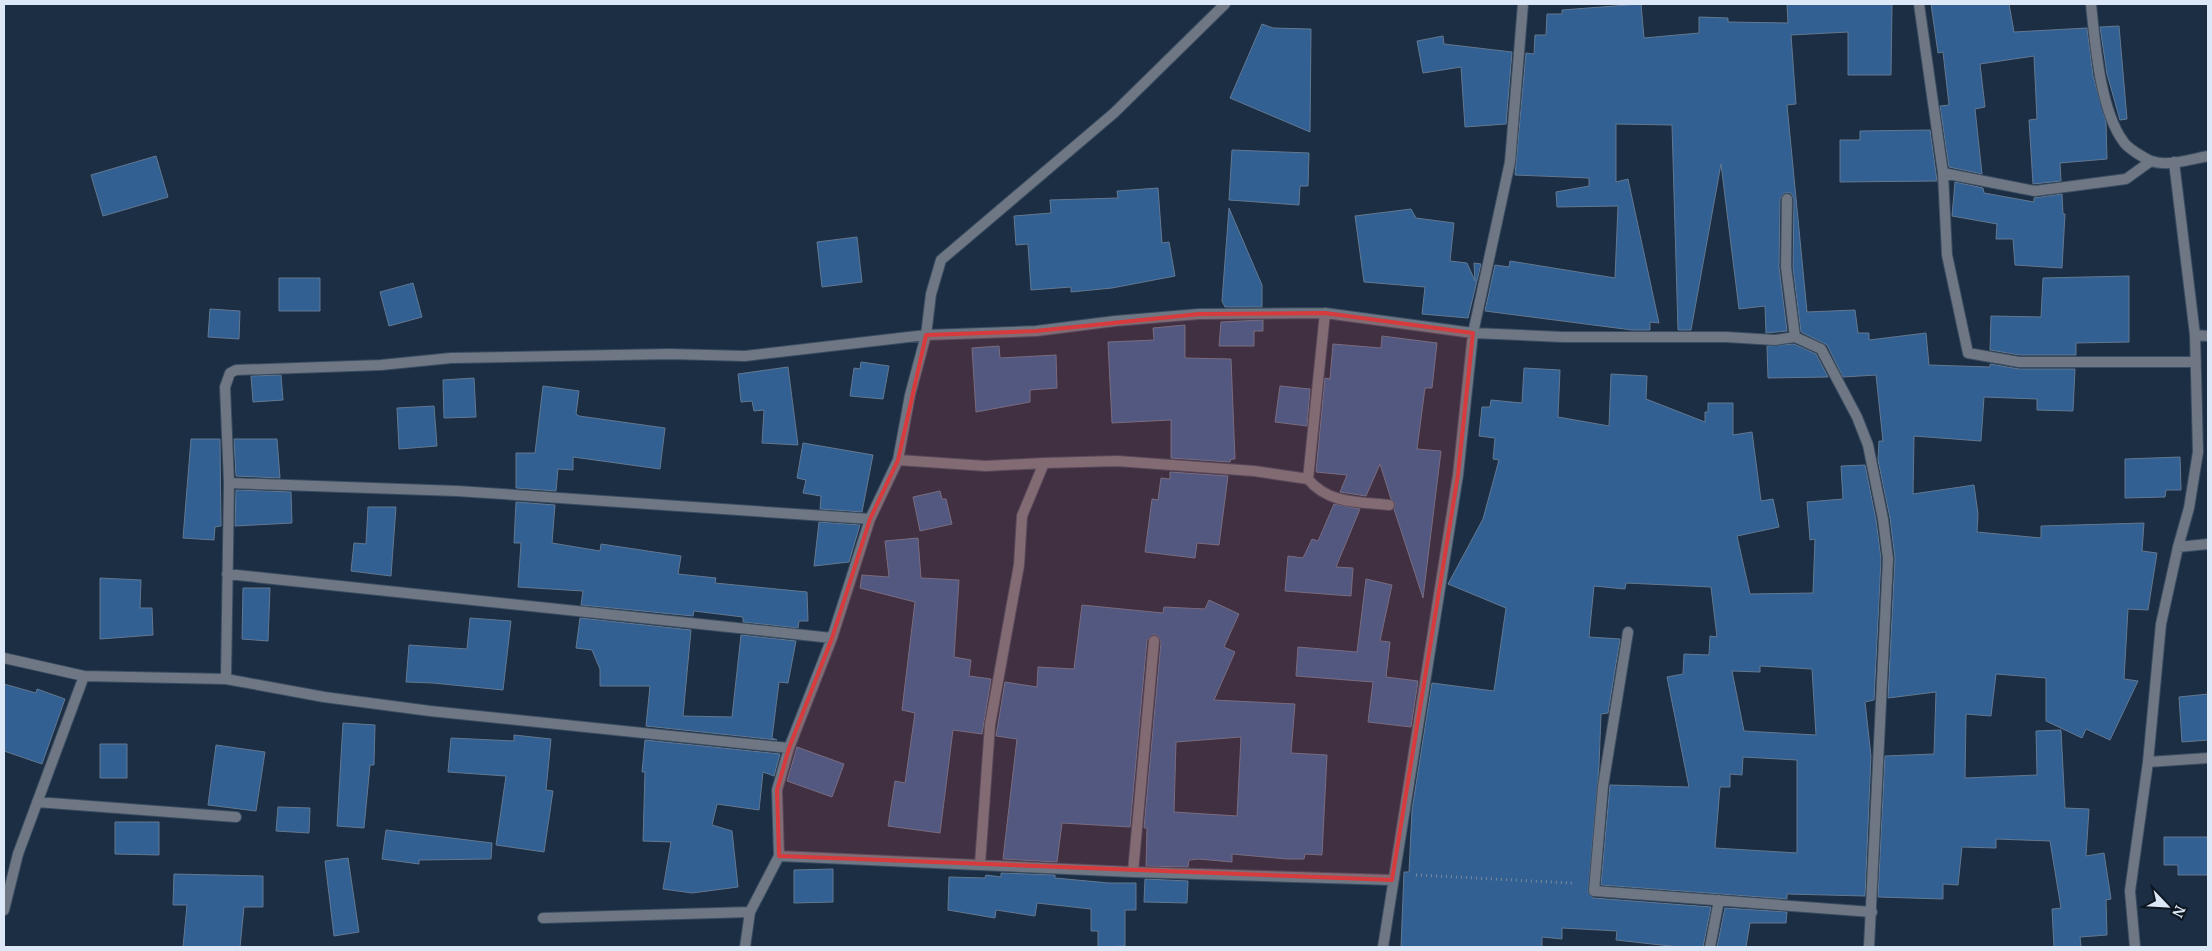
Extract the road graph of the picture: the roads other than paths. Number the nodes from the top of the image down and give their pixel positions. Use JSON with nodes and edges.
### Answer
{"nodes":[{"id":1,"x":1225,"y":4,"type":"edge"},
{"id":2,"x":1523,"y":4,"type":"edge"},
{"id":3,"x":1919,"y":4,"type":"edge"},
{"id":4,"x":2091,"y":4,"type":"edge"},
{"id":5,"x":2208,"y":156,"type":"edge"},
{"id":6,"x":2152,"y":161,"type":"junction"},
{"id":7,"x":2174,"y":162,"type":"junction"},
{"id":8,"x":1943,"y":173,"type":"junction"},
{"id":9,"x":1787,"y":199,"type":"dead end"},
{"id":10,"x":1325,"y":313,"type":"junction"},
{"id":11,"x":1473,"y":333,"type":"junction"},
{"id":12,"x":926,"y":335,"type":"junction"},
{"id":13,"x":2195,"y":335,"type":"junction"},
{"id":14,"x":2208,"y":336,"type":"edge"},
{"id":15,"x":1795,"y":337,"type":"junction"},
{"id":16,"x":2196,"y":362,"type":"junction"},
{"id":17,"x":898,"y":460,"type":"junction"},
{"id":18,"x":1044,"y":463,"type":"junction"},
{"id":19,"x":1308,"y":480,"type":"junction"},
{"id":20,"x":228,"y":483,"type":"junction"},
{"id":21,"x":1389,"y":505,"type":"dead end"},
{"id":22,"x":870,"y":519,"type":"junction"},
{"id":23,"x":2208,"y":544,"type":"edge"},
{"id":24,"x":2178,"y":547,"type":"junction"},
{"id":25,"x":227,"y":574,"type":"junction"},
{"id":26,"x":1628,"y":632,"type":"dead end"},
{"id":27,"x":832,"y":638,"type":"junction"},
{"id":28,"x":1154,"y":641,"type":"dead end"},
{"id":29,"x":4,"y":658,"type":"edge"},
{"id":30,"x":84,"y":676,"type":"junction"},
{"id":31,"x":226,"y":679,"type":"junction"},
{"id":32,"x":789,"y":748,"type":"junction"},
{"id":33,"x":2208,"y":758,"type":"edge"},
{"id":34,"x":2148,"y":762,"type":"junction"},
{"id":35,"x":37,"y":802,"type":"junction"},
{"id":36,"x":236,"y":817,"type":"dead end"},
{"id":37,"x":779,"y":856,"type":"junction"},
{"id":38,"x":980,"y":864,"type":"junction"},
{"id":39,"x":1133,"y":872,"type":"junction"},
{"id":40,"x":1392,"y":877,"type":"junction"},
{"id":41,"x":1719,"y":900,"type":"junction"},
{"id":42,"x":4,"y":910,"type":"edge"},
{"id":43,"x":750,"y":912,"type":"junction"},
{"id":44,"x":1872,"y":912,"type":"junction"},
{"id":45,"x":542,"y":918,"type":"dead end"},
{"id":46,"x":745,"y":947,"type":"edge"},
{"id":47,"x":1383,"y":947,"type":"edge"},
{"id":48,"x":1710,"y":947,"type":"edge"},
{"id":49,"x":1869,"y":947,"type":"edge"},
{"id":50,"x":2135,"y":947,"type":"edge"}],
"edges":[{"from":1,"to":12,"type":"street"},
{"from":2,"to":11,"type":"street"},
{"from":3,"to":8,"type":"street"},
{"from":4,"to":6,"type":"street"},
{"from":5,"to":7,"type":"street"},
{"from":6,"to":7,"type":"street"},
{"from":6,"to":8,"type":"street"},
{"from":7,"to":13,"type":"street"},
{"from":8,"to":16,"type":"street"},
{"from":9,"to":15,"type":"street"},
{"from":10,"to":11,"type":"street"},
{"from":10,"to":12,"type":"street"},
{"from":10,"to":19,"type":"street"},
{"from":11,"to":15,"type":"street"},
{"from":11,"to":40,"type":"street"},
{"from":12,"to":17,"type":"street"},
{"from":12,"to":20,"type":"street"},
{"from":13,"to":14,"type":"street"},
{"from":13,"to":16,"type":"street"},
{"from":15,"to":44,"type":"street"},
{"from":16,"to":24,"type":"street"},
{"from":17,"to":18,"type":"street"},
{"from":17,"to":22,"type":"street"},
{"from":18,"to":19,"type":"street"},
{"from":18,"to":38,"type":"street"},
{"from":19,"to":21,"type":"street"},
{"from":20,"to":22,"type":"street"},
{"from":20,"to":25,"type":"street"},
{"from":22,"to":27,"type":"street"},
{"from":23,"to":24,"type":"street"},
{"from":24,"to":34,"type":"street"},
{"from":25,"to":27,"type":"street"},
{"from":25,"to":31,"type":"street"},
{"from":26,"to":41,"type":"street"},
{"from":27,"to":32,"type":"street"},
{"from":28,"to":39,"type":"street"},
{"from":29,"to":30,"type":"street"},
{"from":30,"to":31,"type":"street"},
{"from":30,"to":35,"type":"street"},
{"from":31,"to":32,"type":"street"},
{"from":32,"to":37,"type":"street"},
{"from":33,"to":34,"type":"street"},
{"from":34,"to":50,"type":"street"},
{"from":35,"to":36,"type":"street"},
{"from":35,"to":42,"type":"street"},
{"from":37,"to":38,"type":"street"},
{"from":37,"to":43,"type":"street"},
{"from":38,"to":39,"type":"street"},
{"from":39,"to":40,"type":"street"},
{"from":40,"to":47,"type":"street"},
{"from":41,"to":44,"type":"street"},
{"from":41,"to":48,"type":"street"},
{"from":43,"to":45,"type":"street"},
{"from":43,"to":46,"type":"street"},
{"from":44,"to":49,"type":"street"}]}
